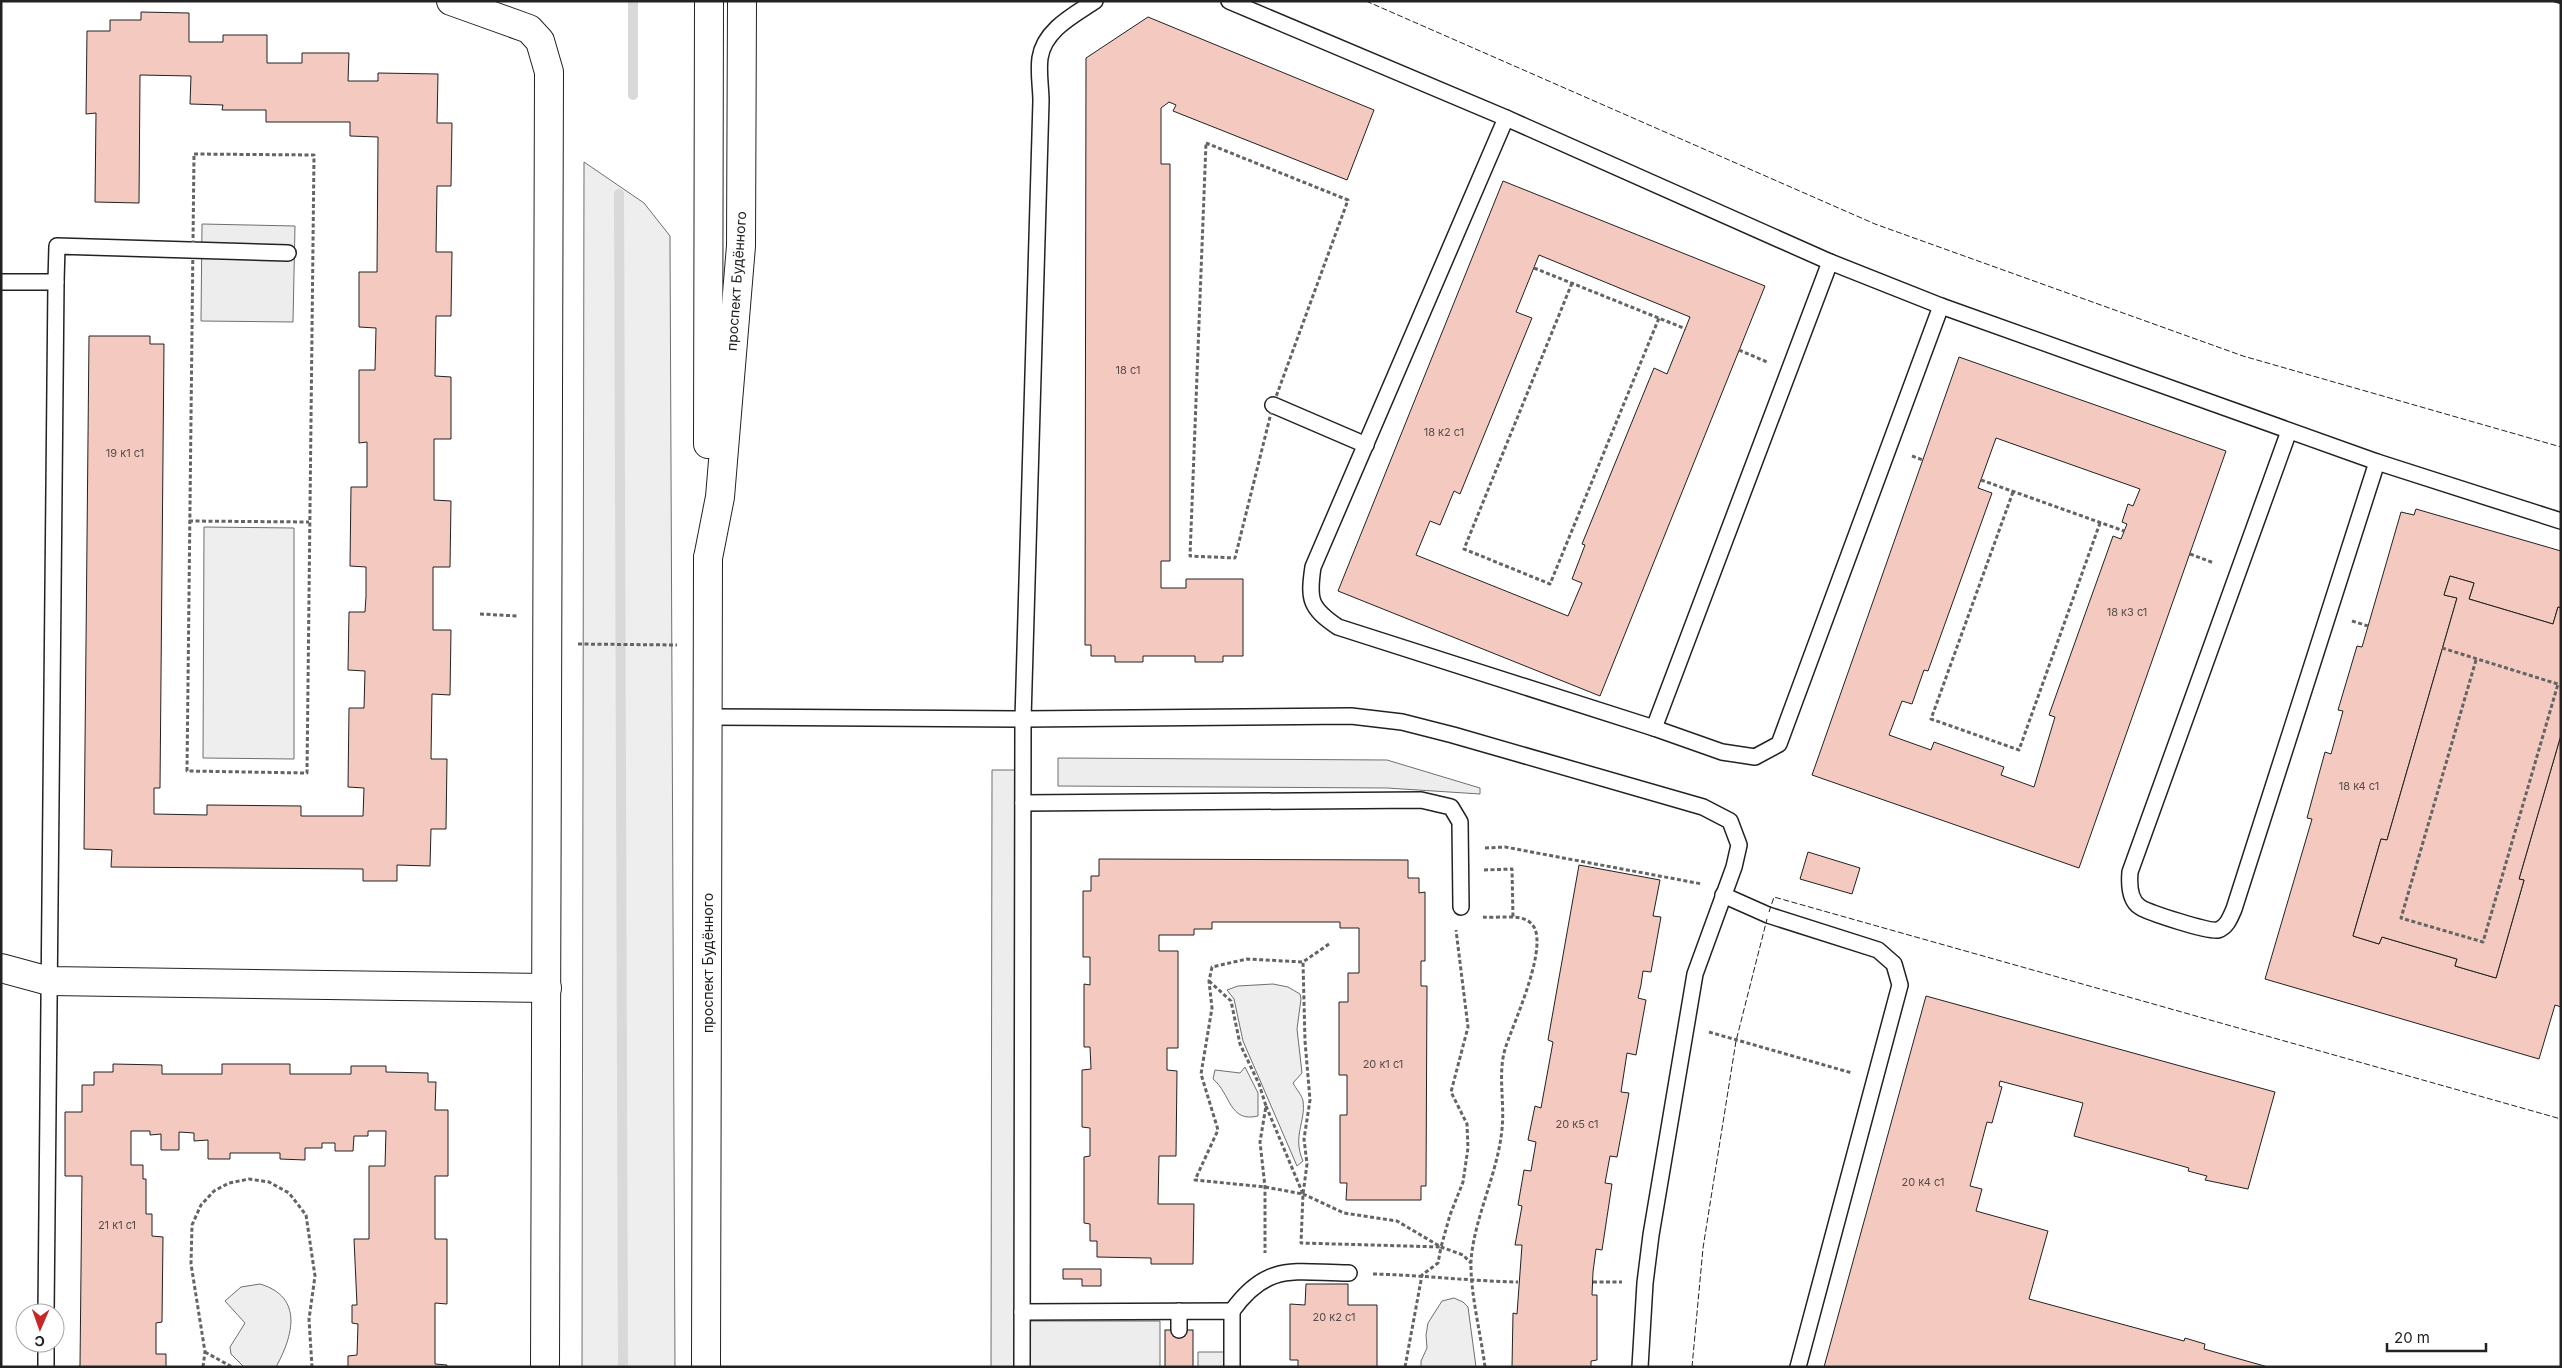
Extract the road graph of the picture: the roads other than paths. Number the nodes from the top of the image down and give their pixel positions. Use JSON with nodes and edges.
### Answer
{"nodes":[{"id":1,"x":451,"y":1,"type":"edge"},
{"id":2,"x":709,"y":1,"type":"edge"},
{"id":3,"x":742,"y":1,"type":"edge"},
{"id":4,"x":1095,"y":1,"type":"edge"},
{"id":5,"x":1229,"y":1,"type":"edge"},
{"id":6,"x":1506,"y":118,"type":"junction"},
{"id":7,"x":288,"y":253,"type":"dead end"},
{"id":8,"x":1830,"y":262,"type":"junction"},
{"id":9,"x":1,"y":282,"type":"edge"},
{"id":10,"x":56,"y":282,"type":"junction"},
{"id":11,"x":1941,"y":306,"type":"junction"},
{"id":12,"x":1273,"y":405,"type":"road end"},
{"id":13,"x":2289,"y":431,"type":"junction"},
{"id":14,"x":1366,"y":445,"type":"junction"},
{"id":15,"x":2377,"y":462,"type":"junction"},
{"id":16,"x":2561,"y":521,"type":"edge"},
{"id":17,"x":708,"y":558,"type":"junction"},
{"id":18,"x":707,"y":717,"type":"junction"},
{"id":19,"x":1024,"y":719,"type":"junction"},
{"id":20,"x":1654,"y":728,"type":"junction"},
{"id":21,"x":1023,"y":803,"type":"junction"},
{"id":22,"x":1723,"y":896,"type":"junction"},
{"id":23,"x":1460,"y":907,"type":"road end"},
{"id":24,"x":1,"y":968,"type":"edge"},
{"id":25,"x":49,"y":981,"type":"junction"},
{"id":26,"x":547,"y":988,"type":"junction"},
{"id":27,"x":1349,"y":1273,"type":"road end"},
{"id":28,"x":46,"y":1303,"type":"edge"},
{"id":29,"x":1232,"y":1310,"type":"junction"},
{"id":30,"x":1179,"y":1311,"type":"junction"},
{"id":31,"x":1022,"y":1312,"type":"junction"},
{"id":32,"x":1179,"y":1330,"type":"dead end"},
{"id":33,"x":46,"y":1353,"type":"edge"},
{"id":34,"x":1641,"y":1366,"type":"edge"},
{"id":35,"x":46,"y":1367,"type":"edge"},
{"id":36,"x":545,"y":1367,"type":"edge"},
{"id":37,"x":706,"y":1367,"type":"edge"},
{"id":38,"x":1022,"y":1367,"type":"edge"},
{"id":39,"x":1232,"y":1367,"type":"edge"},
{"id":40,"x":1798,"y":1367,"type":"edge"}],
"edges":[{"from":1,"to":26,"type":"street"},
{"from":2,"to":17,"type":"street","name":"проспект Будённого"},
{"from":3,"to":17,"type":"street","name":"проспект Будённого"},
{"from":4,"to":19,"type":"lane"},
{"from":5,"to":6,"type":"lane"},
{"from":6,"to":8,"type":"lane"},
{"from":6,"to":14,"type":"lane"},
{"from":7,"to":10,"type":"lane"},
{"from":8,"to":11,"type":"lane"},
{"from":8,"to":20,"type":"lane"},
{"from":9,"to":10,"type":"lane"},
{"from":10,"to":25,"type":"lane"},
{"from":11,"to":13,"type":"lane"},
{"from":11,"to":20,"type":"lane"},
{"from":12,"to":14,"type":"lane"},
{"from":13,"to":15,"type":"lane"},
{"from":13,"to":15,"type":"lane"},
{"from":14,"to":20,"type":"lane"},
{"from":15,"to":16,"type":"lane"},
{"from":17,"to":18,"type":"street","name":"проспект Будённого"},
{"from":18,"to":19,"type":"lane"},
{"from":18,"to":37,"type":"street","name":"проспект Будённого"},
{"from":19,"to":21,"type":"lane"},
{"from":19,"to":22,"type":"lane"},
{"from":21,"to":23,"type":"lane"},
{"from":21,"to":31,"type":"lane"},
{"from":22,"to":34,"type":"lane"},
{"from":22,"to":40,"type":"lane"},
{"from":24,"to":25,"type":"street"},
{"from":25,"to":26,"type":"street"},
{"from":25,"to":28,"type":"lane"},
{"from":26,"to":36,"type":"street"},
{"from":27,"to":29,"type":"lane"},
{"from":29,"to":30,"type":"lane"},
{"from":29,"to":39,"type":"lane"},
{"from":30,"to":31,"type":"lane"},
{"from":30,"to":32,"type":"lane"},
{"from":31,"to":38,"type":"lane"},
{"from":33,"to":35,"type":"lane"}]}
